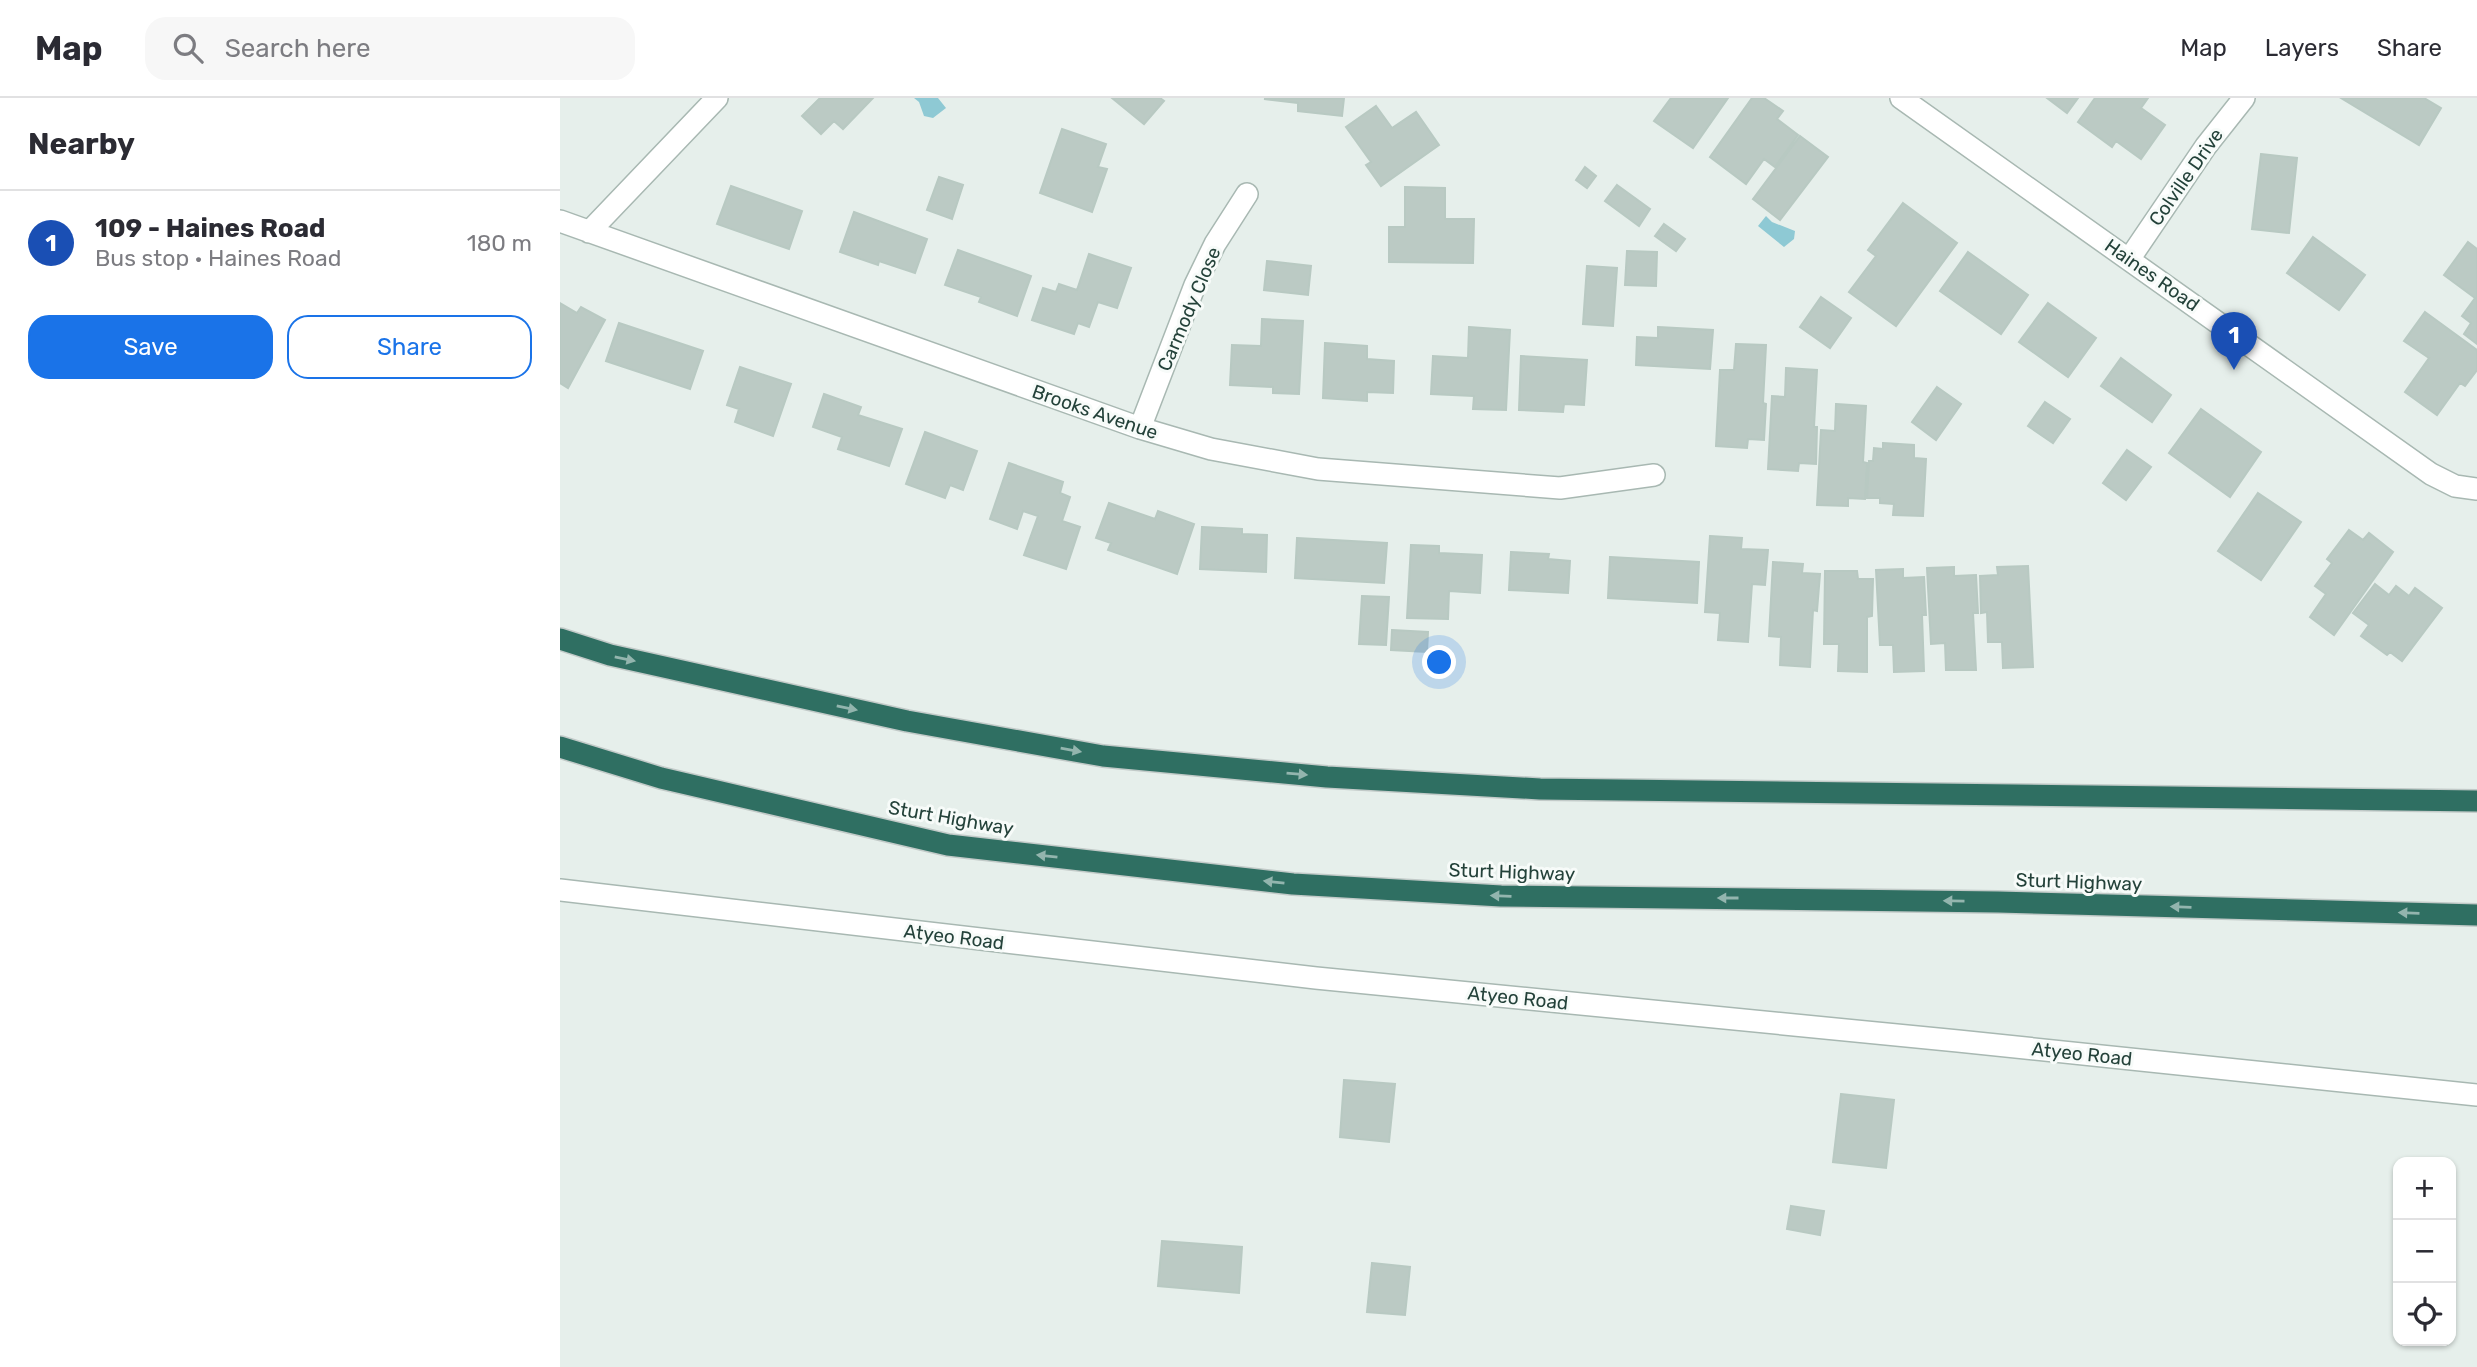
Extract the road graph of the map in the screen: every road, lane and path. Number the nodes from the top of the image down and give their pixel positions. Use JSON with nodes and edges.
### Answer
{"nodes":[{"id":1,"x":718,"y":98,"type":"edge"},
{"id":2,"x":1901,"y":98,"type":"edge"},
{"id":3,"x":2244,"y":98,"type":"edge"},
{"id":4,"x":1247,"y":194,"type":"dead end"},
{"id":5,"x":560,"y":221,"type":"edge"},
{"id":6,"x":589,"y":232,"type":"junction"},
{"id":7,"x":2130,"y":258,"type":"junction"},
{"id":8,"x":1140,"y":428,"type":"junction"},
{"id":9,"x":1654,"y":475,"type":"dead end"},
{"id":10,"x":2477,"y":489,"type":"edge"},
{"id":11,"x":560,"y":639,"type":"edge"},
{"id":12,"x":560,"y":747,"type":"edge"},
{"id":13,"x":2477,"y":801,"type":"edge"},
{"id":14,"x":560,"y":890,"type":"edge"},
{"id":15,"x":2477,"y":915,"type":"edge"},
{"id":16,"x":2477,"y":1095,"type":"edge"}],
"edges":[{"from":1,"to":6,"type":"street"},
{"from":2,"to":7,"type":"street","name":"Haines Road"},
{"from":3,"to":7,"type":"street","name":"Colville Drive"},
{"from":4,"to":8,"type":"street","name":"Carmody Close"},
{"from":5,"to":6,"type":"street","name":"Brooks Avenue"},
{"from":6,"to":8,"type":"street","name":"Brooks Avenue"},
{"from":7,"to":10,"type":"street","name":"Haines Road"},
{"from":8,"to":9,"type":"street","name":"Brooks Avenue"},
{"from":11,"to":13,"type":"highway","one_way":true},
{"from":15,"to":12,"type":"highway","name":"Sturt Highway","one_way":true},
{"from":14,"to":16,"type":"street","name":"Atyeo Road"}]}
